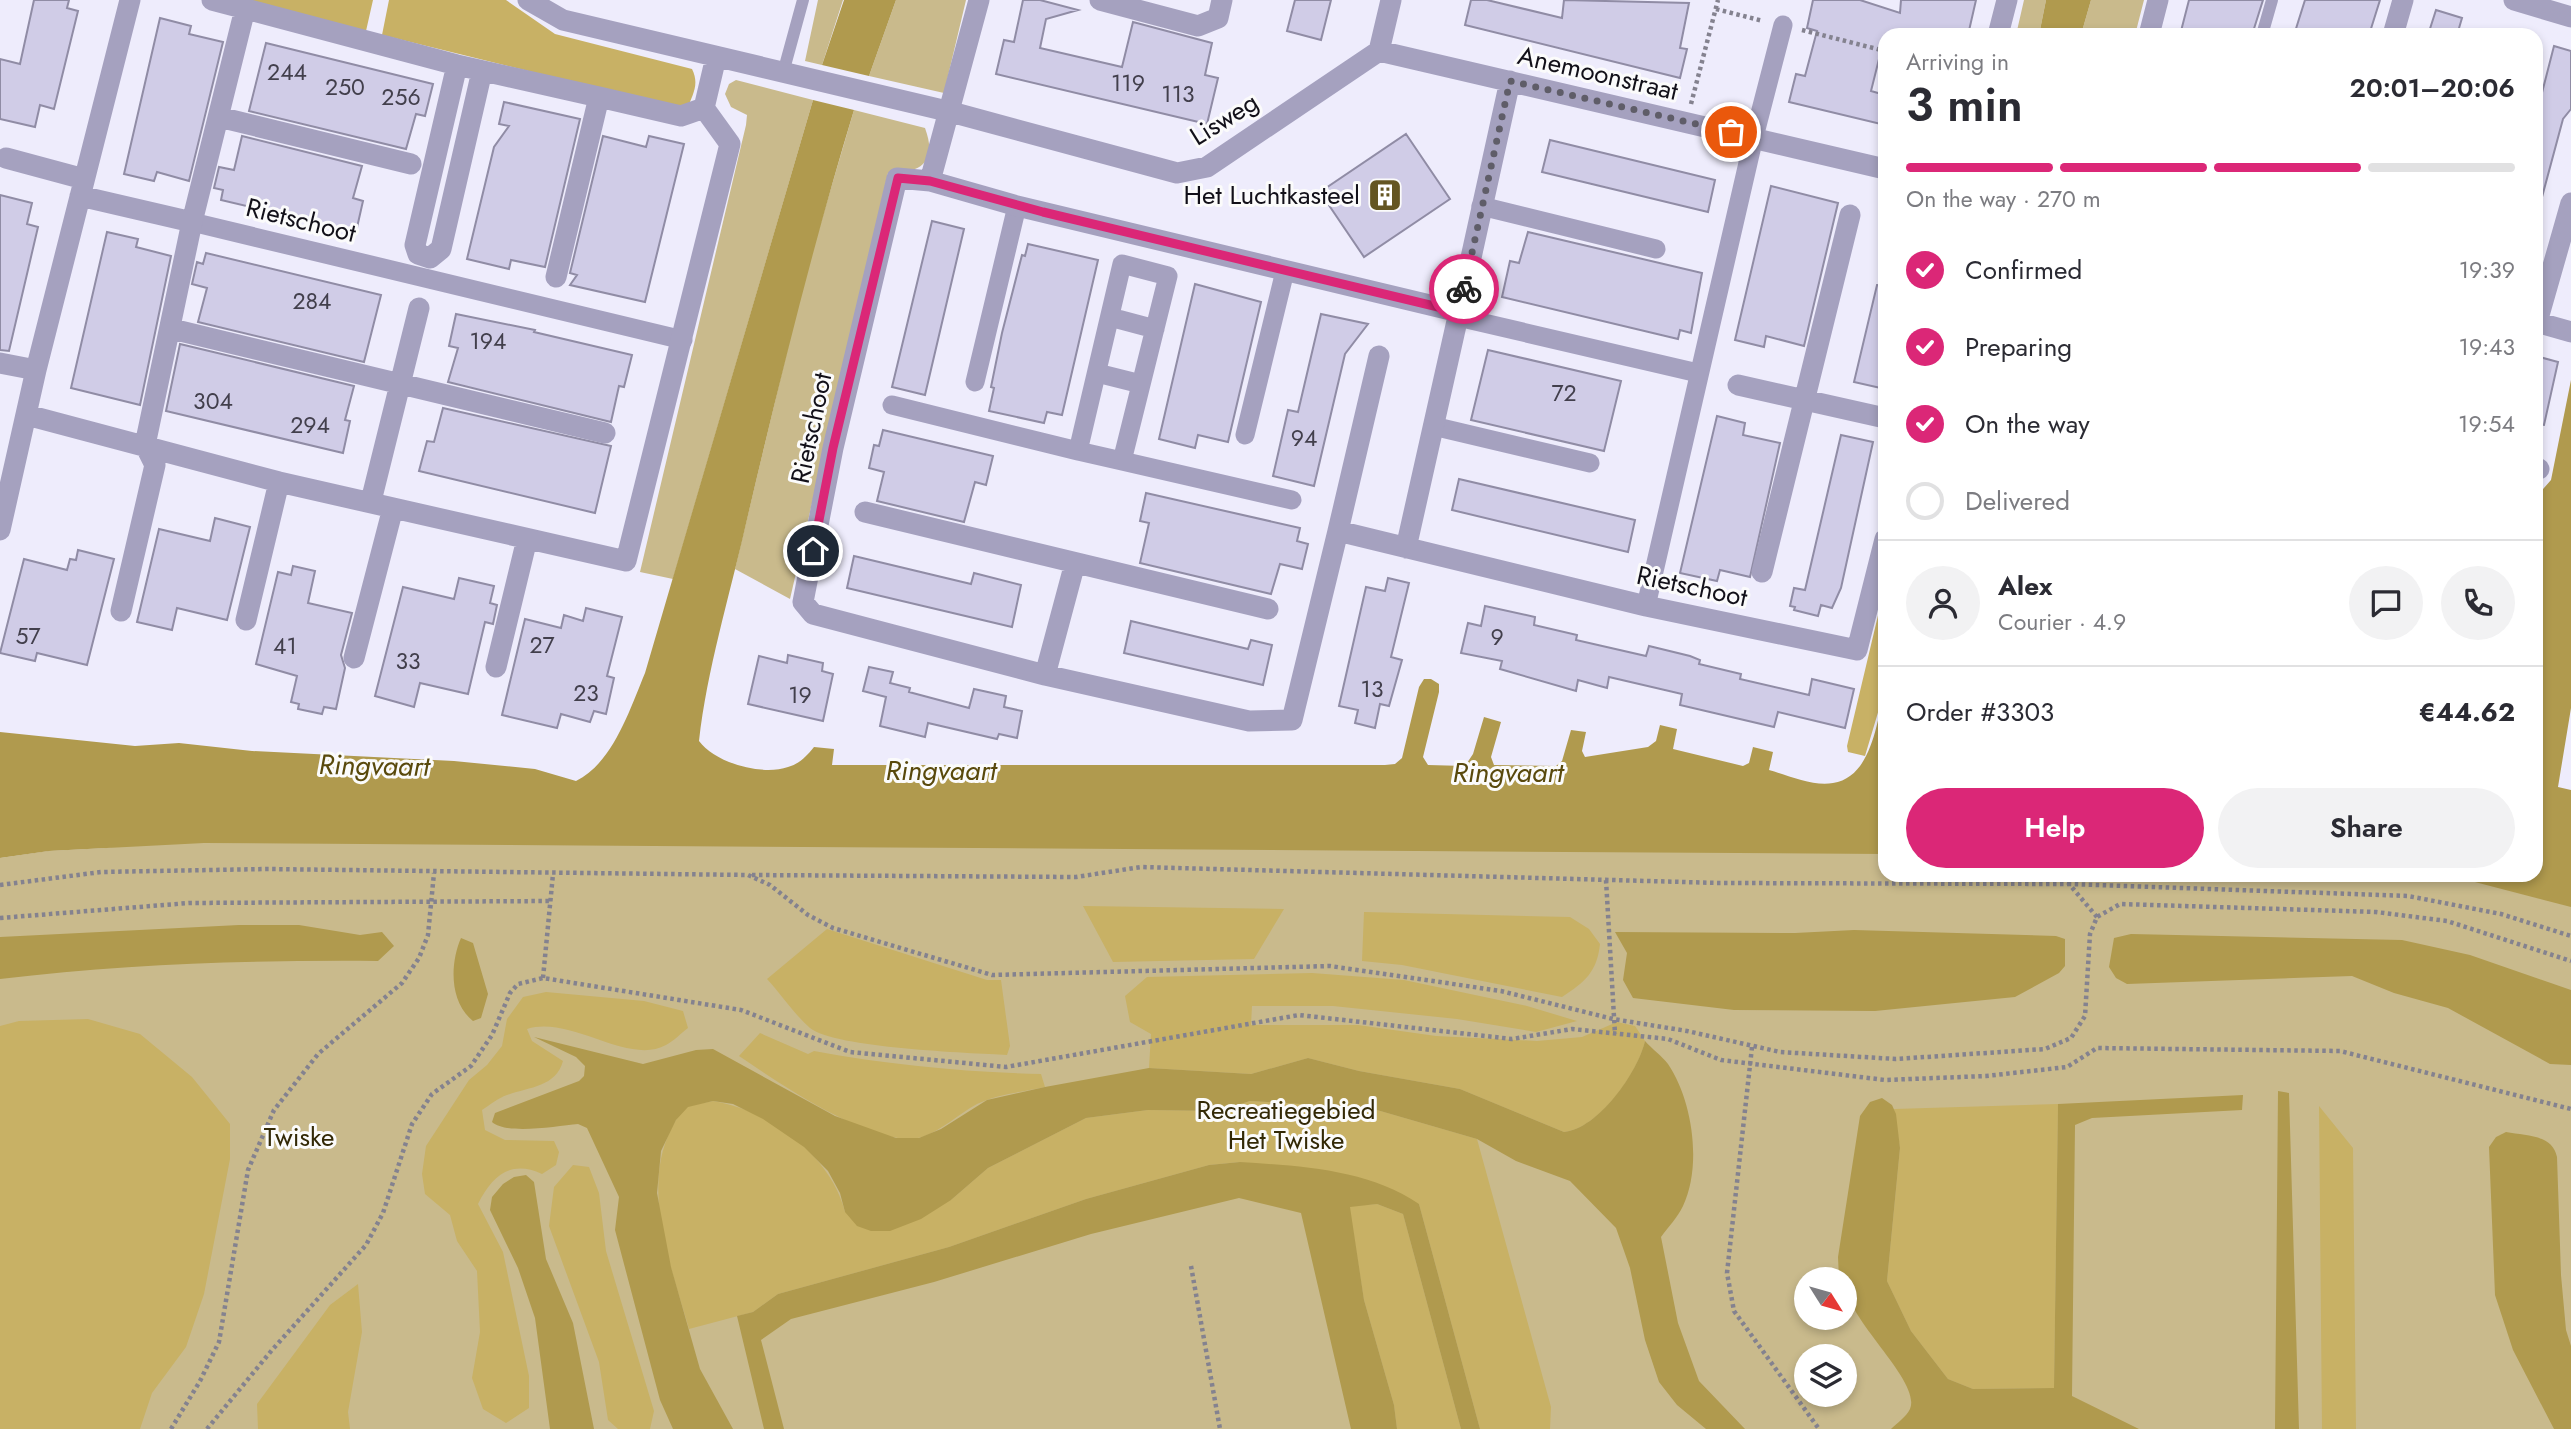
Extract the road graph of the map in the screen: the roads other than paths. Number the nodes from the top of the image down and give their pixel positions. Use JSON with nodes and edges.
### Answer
{"nodes":[{"id":1,"x":130,"y":0,"type":"edge"},
{"id":2,"x":212,"y":0,"type":"edge"},
{"id":3,"x":528,"y":0,"type":"edge"},
{"id":4,"x":803,"y":0,"type":"edge"},
{"id":5,"x":979,"y":0,"type":"edge"},
{"id":6,"x":1100,"y":0,"type":"edge"},
{"id":7,"x":1222,"y":0,"type":"edge"},
{"id":8,"x":1391,"y":0,"type":"edge"},
{"id":9,"x":2007,"y":0,"type":"edge"},
{"id":10,"x":2158,"y":0,"type":"edge"},
{"id":11,"x":2272,"y":0,"type":"edge"},
{"id":12,"x":2403,"y":0,"type":"edge"},
{"id":13,"x":2514,"y":0,"type":"edge"},
{"id":14,"x":246,"y":9,"type":"junction"},
{"id":15,"x":2571,"y":17,"type":"edge"},
{"id":16,"x":1783,"y":25,"type":"dead end"},
{"id":17,"x":2000,"y":28,"type":"edge"},
{"id":18,"x":2150,"y":28,"type":"edge"},
{"id":19,"x":2264,"y":28,"type":"edge"},
{"id":20,"x":2395,"y":28,"type":"edge"},
{"id":21,"x":1379,"y":51,"type":"junction"},
{"id":22,"x":716,"y":57,"type":"junction"},
{"id":23,"x":457,"y":65,"type":"junction"},
{"id":24,"x":482,"y":71,"type":"junction"},
{"id":25,"x":792,"y":76,"type":"junction"},
{"id":26,"x":1510,"y":81,"type":"junction"},
{"id":27,"x":599,"y":97,"type":"junction"},
{"id":28,"x":704,"y":108,"type":"junction"},
{"id":29,"x":951,"y":112,"type":"junction"},
{"id":30,"x":219,"y":117,"type":"junction"},
{"id":31,"x":1754,"y":136,"type":"junction"},
{"id":32,"x":6,"y":158,"type":"dead end"},
{"id":33,"x":411,"y":164,"type":"dead end"},
{"id":34,"x":1878,"y":167,"type":"edge"},
{"id":35,"x":930,"y":181,"type":"junction"},
{"id":36,"x":82,"y":188,"type":"junction"},
{"id":37,"x":2571,"y":203,"type":"edge"},
{"id":38,"x":1017,"y":206,"type":"junction"},
{"id":39,"x":1481,"y":206,"type":"junction"},
{"id":40,"x":1850,"y":215,"type":"dead end"},
{"id":41,"x":192,"y":222,"type":"junction"},
{"id":42,"x":1656,"y":249,"type":"dead end"},
{"id":43,"x":1284,"y":271,"type":"junction"},
{"id":44,"x":556,"y":277,"type":"dead end"},
{"id":45,"x":2543,"y":298,"type":"edge"},
{"id":46,"x":419,"y":308,"type":"dead end"},
{"id":47,"x":1459,"y":314,"type":"junction"},
{"id":48,"x":1110,"y":317,"type":"junction"},
{"id":49,"x":2543,"y":324,"type":"edge"},
{"id":50,"x":172,"y":329,"type":"junction"},
{"id":51,"x":1155,"y":329,"type":"junction"},
{"id":52,"x":2565,"y":331,"type":"edge"},
{"id":53,"x":683,"y":340,"type":"junction"},
{"id":54,"x":1379,"y":356,"type":"dead end"},
{"id":55,"x":0,"y":363,"type":"edge"},
{"id":56,"x":36,"y":370,"type":"junction"},
{"id":57,"x":1097,"y":373,"type":"junction"},
{"id":58,"x":1698,"y":373,"type":"junction"},
{"id":59,"x":975,"y":382,"type":"dead end"},
{"id":60,"x":1141,"y":384,"type":"junction"},
{"id":61,"x":400,"y":385,"type":"junction"},
{"id":62,"x":1738,"y":385,"type":"dead end"},
{"id":63,"x":1804,"y":399,"type":"junction"},
{"id":64,"x":892,"y":405,"type":"dead end"},
{"id":65,"x":27,"y":415,"type":"junction"},
{"id":66,"x":1878,"y":416,"type":"edge"},
{"id":67,"x":1433,"y":426,"type":"junction"},
{"id":68,"x":605,"y":433,"type":"dead end"},
{"id":69,"x":1245,"y":435,"type":"dead end"},
{"id":70,"x":145,"y":445,"type":"junction"},
{"id":71,"x":1079,"y":451,"type":"junction"},
{"id":72,"x":1122,"y":461,"type":"junction"},
{"id":73,"x":1590,"y":463,"type":"dead end"},
{"id":74,"x":279,"y":482,"type":"junction"},
{"id":75,"x":1292,"y":500,"type":"dead end"},
{"id":76,"x":371,"y":501,"type":"junction"},
{"id":77,"x":393,"y":508,"type":"junction"},
{"id":78,"x":865,"y":512,"type":"dead end"},
{"id":79,"x":1,"y":522,"type":"edge"},
{"id":80,"x":1338,"y":531,"type":"junction"},
{"id":81,"x":527,"y":539,"type":"junction"},
{"id":82,"x":1406,"y":548,"type":"junction"},
{"id":83,"x":1074,"y":563,"type":"junction"},
{"id":84,"x":1878,"y":568,"type":"edge"},
{"id":85,"x":1762,"y":572,"type":"dead end"},
{"id":86,"x":1646,"y":606,"type":"junction"},
{"id":87,"x":1268,"y":609,"type":"dead end"},
{"id":88,"x":121,"y":611,"type":"dead end"},
{"id":89,"x":246,"y":620,"type":"dead end"},
{"id":90,"x":354,"y":658,"type":"dead end"},
{"id":91,"x":496,"y":667,"type":"dead end"},
{"id":92,"x":1045,"y":676,"type":"junction"}],
"edges":[{"from":1,"to":36,"type":"street"},
{"from":2,"to":14,"type":"street"},
{"from":3,"to":22,"type":"street","name":"Lisweg"},
{"from":4,"to":25,"type":"lane"},
{"from":5,"to":29,"type":"street"},
{"from":6,"to":7,"type":"street"},
{"from":8,"to":21,"type":"street"},
{"from":9,"to":17,"type":"street"},
{"from":10,"to":18,"type":"street"},
{"from":11,"to":19,"type":"lane"},
{"from":12,"to":20,"type":"street"},
{"from":13,"to":15,"type":"street"},
{"from":14,"to":23,"type":"street"},
{"from":14,"to":30,"type":"street"},
{"from":16,"to":31,"type":"street"},
{"from":21,"to":26,"type":"street","name":"Anemoonstraat"},
{"from":21,"to":29,"type":"street","name":"Lisweg"},
{"from":22,"to":25,"type":"street","name":"Lisweg"},
{"from":22,"to":28,"type":"street"},
{"from":23,"to":24,"type":"street"},
{"from":23,"to":24,"type":"street"},
{"from":24,"to":27,"type":"street"},
{"from":25,"to":29,"type":"street","name":"Lisweg"},
{"from":26,"to":31,"type":"street","name":"Anemoonstraat"},
{"from":26,"to":39,"type":"street"},
{"from":27,"to":28,"type":"street"},
{"from":27,"to":44,"type":"street"},
{"from":28,"to":53,"type":"street"},
{"from":29,"to":35,"type":"street"},
{"from":30,"to":33,"type":"street"},
{"from":30,"to":41,"type":"street"},
{"from":31,"to":34,"type":"street","name":"Anemoonstraat"},
{"from":31,"to":58,"type":"street"},
{"from":32,"to":36,"type":"street","name":"Rietschoot"},
{"from":35,"to":38,"type":"street","name":"Rietschoot"},
{"from":35,"to":92,"type":"street","name":"Rietschoot"},
{"from":36,"to":41,"type":"street","name":"Rietschoot"},
{"from":36,"to":56,"type":"street"},
{"from":37,"to":45,"type":"street"},
{"from":38,"to":43,"type":"street","name":"Rietschoot"},
{"from":38,"to":59,"type":"street"},
{"from":39,"to":42,"type":"street"},
{"from":39,"to":47,"type":"street"},
{"from":40,"to":63,"type":"street","name":"Rietschoot"},
{"from":41,"to":50,"type":"street"},
{"from":41,"to":53,"type":"street","name":"Rietschoot"},
{"from":43,"to":47,"type":"street","name":"Rietschoot"},
{"from":43,"to":69,"type":"street"},
{"from":46,"to":61,"type":"street"},
{"from":47,"to":58,"type":"street","name":"Rietschoot"},
{"from":47,"to":67,"type":"street"},
{"from":48,"to":51,"type":"street"},
{"from":48,"to":51,"type":"street"},
{"from":48,"to":57,"type":"street"},
{"from":49,"to":52,"type":"street"},
{"from":50,"to":61,"type":"street"},
{"from":50,"to":70,"type":"street"},
{"from":51,"to":60,"type":"street"},
{"from":53,"to":81,"type":"street"},
{"from":54,"to":80,"type":"street","name":"Rietschoot"},
{"from":55,"to":56,"type":"street"},
{"from":56,"to":65,"type":"street"},
{"from":57,"to":60,"type":"street"},
{"from":57,"to":71,"type":"street"},
{"from":58,"to":86,"type":"street"},
{"from":60,"to":72,"type":"street"},
{"from":61,"to":68,"type":"street"},
{"from":61,"to":76,"type":"street"},
{"from":62,"to":63,"type":"street"},
{"from":63,"to":66,"type":"street"},
{"from":63,"to":85,"type":"street","name":"Rietschoot"},
{"from":64,"to":71,"type":"street"},
{"from":65,"to":70,"type":"street"},
{"from":65,"to":79,"type":"street"},
{"from":67,"to":73,"type":"street"},
{"from":67,"to":82,"type":"street"},
{"from":70,"to":74,"type":"street"},
{"from":70,"to":88,"type":"street"},
{"from":71,"to":72,"type":"street"},
{"from":72,"to":75,"type":"street"},
{"from":74,"to":76,"type":"street"},
{"from":74,"to":89,"type":"street"},
{"from":76,"to":77,"type":"street"},
{"from":77,"to":81,"type":"street"},
{"from":77,"to":90,"type":"street"},
{"from":78,"to":83,"type":"street"},
{"from":80,"to":82,"type":"street","name":"Rietschoot"},
{"from":80,"to":92,"type":"street","name":"Rietschoot"},
{"from":81,"to":91,"type":"street"},
{"from":82,"to":86,"type":"street","name":"Rietschoot"},
{"from":83,"to":87,"type":"street"},
{"from":83,"to":92,"type":"street"},
{"from":84,"to":86,"type":"street","name":"Rietschoot"}]}
